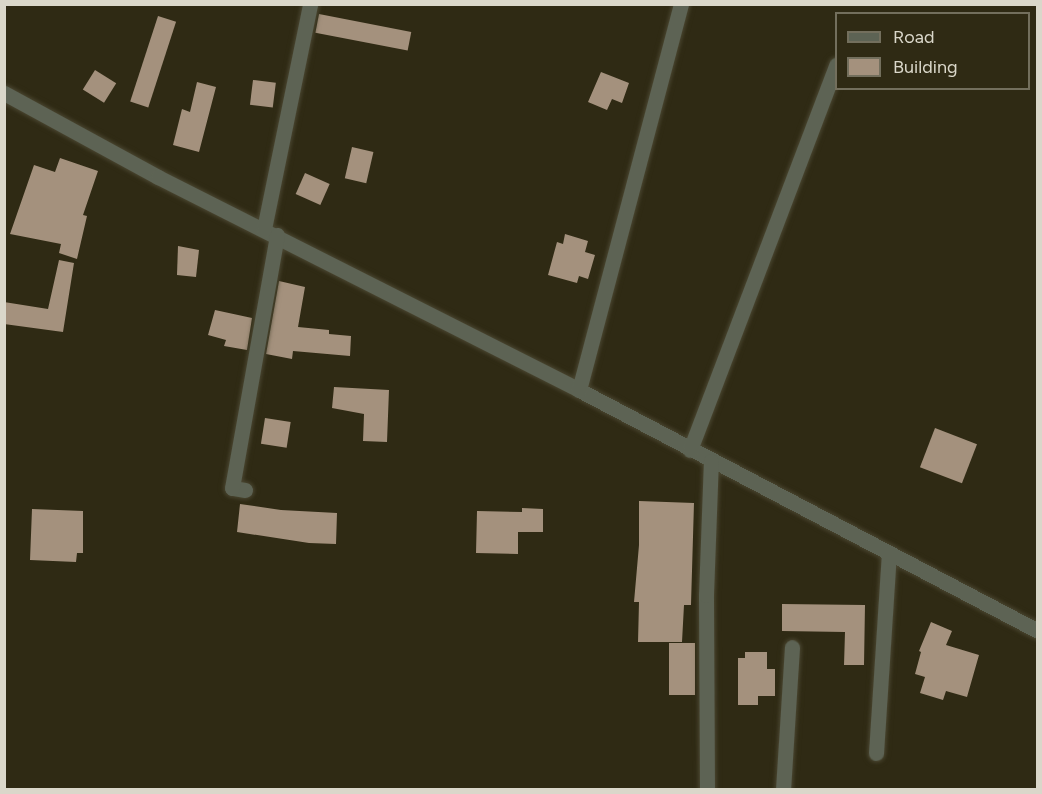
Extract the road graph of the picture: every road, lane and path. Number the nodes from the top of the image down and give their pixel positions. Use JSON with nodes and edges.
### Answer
{"nodes":[{"id":1,"x":310,"y":4,"type":"edge"},
{"id":2,"x":681,"y":4,"type":"edge"},
{"id":3,"x":835,"y":70,"type":"edge"},
{"id":4,"x":4,"y":93,"type":"edge"},
{"id":5,"x":271,"y":232,"type":"junction"},
{"id":6,"x":579,"y":390,"type":"junction"},
{"id":7,"x":690,"y":450,"type":"junction"},
{"id":8,"x":711,"y":460,"type":"junction"},
{"id":9,"x":245,"y":490,"type":"dead end"},
{"id":10,"x":889,"y":553,"type":"junction"},
{"id":11,"x":1038,"y":630,"type":"edge"},
{"id":12,"x":792,"y":647,"type":"dead end"},
{"id":13,"x":876,"y":753,"type":"dead end"},
{"id":14,"x":707,"y":789,"type":"edge"},
{"id":15,"x":783,"y":789,"type":"edge"}],
"edges":[{"from":1,"to":5,"type":"street"},
{"from":2,"to":6,"type":"street"},
{"from":3,"to":7,"type":"street"},
{"from":4,"to":5,"type":"street"},
{"from":5,"to":6,"type":"street"},
{"from":5,"to":9,"type":"street"},
{"from":6,"to":7,"type":"street"},
{"from":7,"to":8,"type":"street"},
{"from":8,"to":10,"type":"street"},
{"from":8,"to":14,"type":"street"},
{"from":10,"to":11,"type":"street"},
{"from":10,"to":13,"type":"street"},
{"from":12,"to":15,"type":"street"}]}
